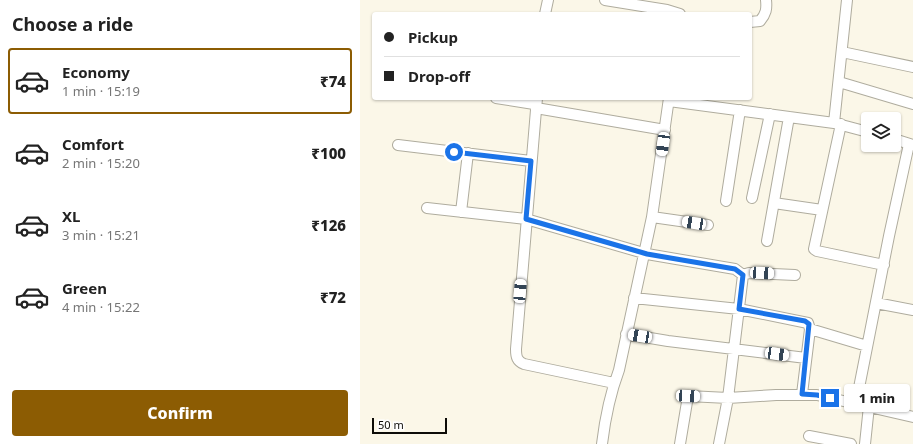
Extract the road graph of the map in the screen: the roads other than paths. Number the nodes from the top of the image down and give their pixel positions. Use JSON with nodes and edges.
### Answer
{"nodes":[{"id":1,"x":548,"y":0,"type":"edge"},
{"id":2,"x":610,"y":0,"type":"edge"},
{"id":3,"x":766,"y":0,"type":"edge"},
{"id":4,"x":848,"y":0,"type":"edge"},
{"id":5,"x":545,"y":12,"type":"edge"},
{"id":6,"x":674,"y":12,"type":"edge"},
{"id":7,"x":752,"y":22,"type":"edge"},
{"id":8,"x":842,"y":52,"type":"junction"},
{"id":9,"x":913,"y":67,"type":"edge"},
{"id":10,"x":839,"y":82,"type":"junction"},
{"id":11,"x":509,"y":100,"type":"edge"},
{"id":12,"x":669,"y":100,"type":"edge"},
{"id":13,"x":675,"y":100,"type":"edge"},
{"id":14,"x":536,"y":103,"type":"edge"},
{"id":15,"x":913,"y":104,"type":"edge"},
{"id":16,"x":740,"y":110,"type":"junction"},
{"id":17,"x":770,"y":114,"type":"junction"},
{"id":18,"x":789,"y":117,"type":"junction"},
{"id":19,"x":838,"y":124,"type":"junction"},
{"id":20,"x":665,"y":130,"type":"junction"},
{"id":21,"x":861,"y":130,"type":"edge"},
{"id":22,"x":901,"y":141,"type":"edge"},
{"id":23,"x":911,"y":144,"type":"edge"},
{"id":24,"x":398,"y":145,"type":"dead end"},
{"id":25,"x":468,"y":153,"type":"junction"},
{"id":26,"x":531,"y":161,"type":"junction"},
{"id":27,"x":752,"y":198,"type":"dead end"},
{"id":28,"x":726,"y":201,"type":"dead end"},
{"id":29,"x":774,"y":203,"type":"junction"},
{"id":30,"x":428,"y":208,"type":"dead end"},
{"id":31,"x":822,"y":210,"type":"junction"},
{"id":32,"x":461,"y":212,"type":"junction"},
{"id":33,"x":652,"y":217,"type":"junction"},
{"id":34,"x":526,"y":219,"type":"junction"},
{"id":35,"x":708,"y":225,"type":"dead end"},
{"id":36,"x":767,"y":241,"type":"dead end"},
{"id":37,"x":644,"y":253,"type":"junction"},
{"id":38,"x":884,"y":265,"type":"junction"},
{"id":39,"x":743,"y":275,"type":"junction"},
{"id":40,"x":795,"y":275,"type":"dead end"},
{"id":41,"x":634,"y":298,"type":"junction"},
{"id":42,"x":876,"y":303,"type":"junction"},
{"id":43,"x":739,"y":309,"type":"junction"},
{"id":44,"x":913,"y":310,"type":"edge"},
{"id":45,"x":810,"y":329,"type":"junction"},
{"id":46,"x":626,"y":334,"type":"junction"},
{"id":47,"x":868,"y":346,"type":"junction"},
{"id":48,"x":734,"y":348,"type":"junction"},
{"id":49,"x":806,"y":358,"type":"junction"},
{"id":50,"x":614,"y":383,"type":"junction"},
{"id":51,"x":802,"y":394,"type":"junction"},
{"id":52,"x":728,"y":398,"type":"junction"},
{"id":53,"x":856,"y":403,"type":"junction"},
{"id":54,"x":869,"y":406,"type":"junction"},
{"id":55,"x":913,"y":417,"type":"edge"},
{"id":56,"x":809,"y":436,"type":"dead end"},
{"id":57,"x":602,"y":444,"type":"edge"},
{"id":58,"x":680,"y":444,"type":"edge"},
{"id":59,"x":719,"y":444,"type":"edge"},
{"id":60,"x":851,"y":444,"type":"edge"},
{"id":61,"x":865,"y":444,"type":"edge"}],
"edges":[{"from":1,"to":5,"type":"street"},
{"from":2,"to":6,"type":"street"},
{"from":3,"to":7,"type":"street"},
{"from":4,"to":8,"type":"street"},
{"from":8,"to":9,"type":"street"},
{"from":8,"to":10,"type":"street"},
{"from":10,"to":15,"type":"street"},
{"from":10,"to":19,"type":"street"},
{"from":11,"to":14,"type":"street"},
{"from":12,"to":20,"type":"street"},
{"from":13,"to":16,"type":"street"},
{"from":14,"to":20,"type":"street"},
{"from":14,"to":26,"type":"street"},
{"from":16,"to":17,"type":"street"},
{"from":16,"to":28,"type":"street"},
{"from":17,"to":18,"type":"street"},
{"from":17,"to":27,"type":"street"},
{"from":18,"to":19,"type":"street"},
{"from":18,"to":29,"type":"street"},
{"from":19,"to":21,"type":"street"},
{"from":19,"to":31,"type":"street"},
{"from":20,"to":33,"type":"street"},
{"from":22,"to":23,"type":"street"},
{"from":23,"to":38,"type":"street"},
{"from":24,"to":25,"type":"street"},
{"from":25,"to":26,"type":"street"},
{"from":25,"to":32,"type":"street"},
{"from":26,"to":34,"type":"street"},
{"from":29,"to":31,"type":"street"},
{"from":29,"to":36,"type":"street"},
{"from":30,"to":32,"type":"street"},
{"from":31,"to":38,"type":"street"},
{"from":32,"to":34,"type":"street"},
{"from":33,"to":35,"type":"street"},
{"from":33,"to":37,"type":"street"},
{"from":34,"to":37,"type":"street"},
{"from":34,"to":50,"type":"street"},
{"from":37,"to":39,"type":"street"},
{"from":37,"to":41,"type":"street"},
{"from":38,"to":42,"type":"street"},
{"from":39,"to":40,"type":"street"},
{"from":39,"to":43,"type":"street"},
{"from":41,"to":43,"type":"street"},
{"from":41,"to":46,"type":"street"},
{"from":42,"to":44,"type":"street"},
{"from":42,"to":47,"type":"street"},
{"from":43,"to":45,"type":"street"},
{"from":43,"to":48,"type":"street"},
{"from":45,"to":47,"type":"street"},
{"from":45,"to":49,"type":"street"},
{"from":46,"to":48,"type":"street"},
{"from":46,"to":50,"type":"street"},
{"from":47,"to":53,"type":"street"},
{"from":48,"to":49,"type":"street"},
{"from":48,"to":52,"type":"street"},
{"from":49,"to":51,"type":"street"},
{"from":50,"to":57,"type":"street"},
{"from":51,"to":52,"type":"street"},
{"from":51,"to":53,"type":"street"},
{"from":52,"to":58,"type":"street"},
{"from":52,"to":59,"type":"street"},
{"from":53,"to":54,"type":"street"},
{"from":54,"to":55,"type":"street"},
{"from":54,"to":61,"type":"street"},
{"from":56,"to":60,"type":"street"}]}
